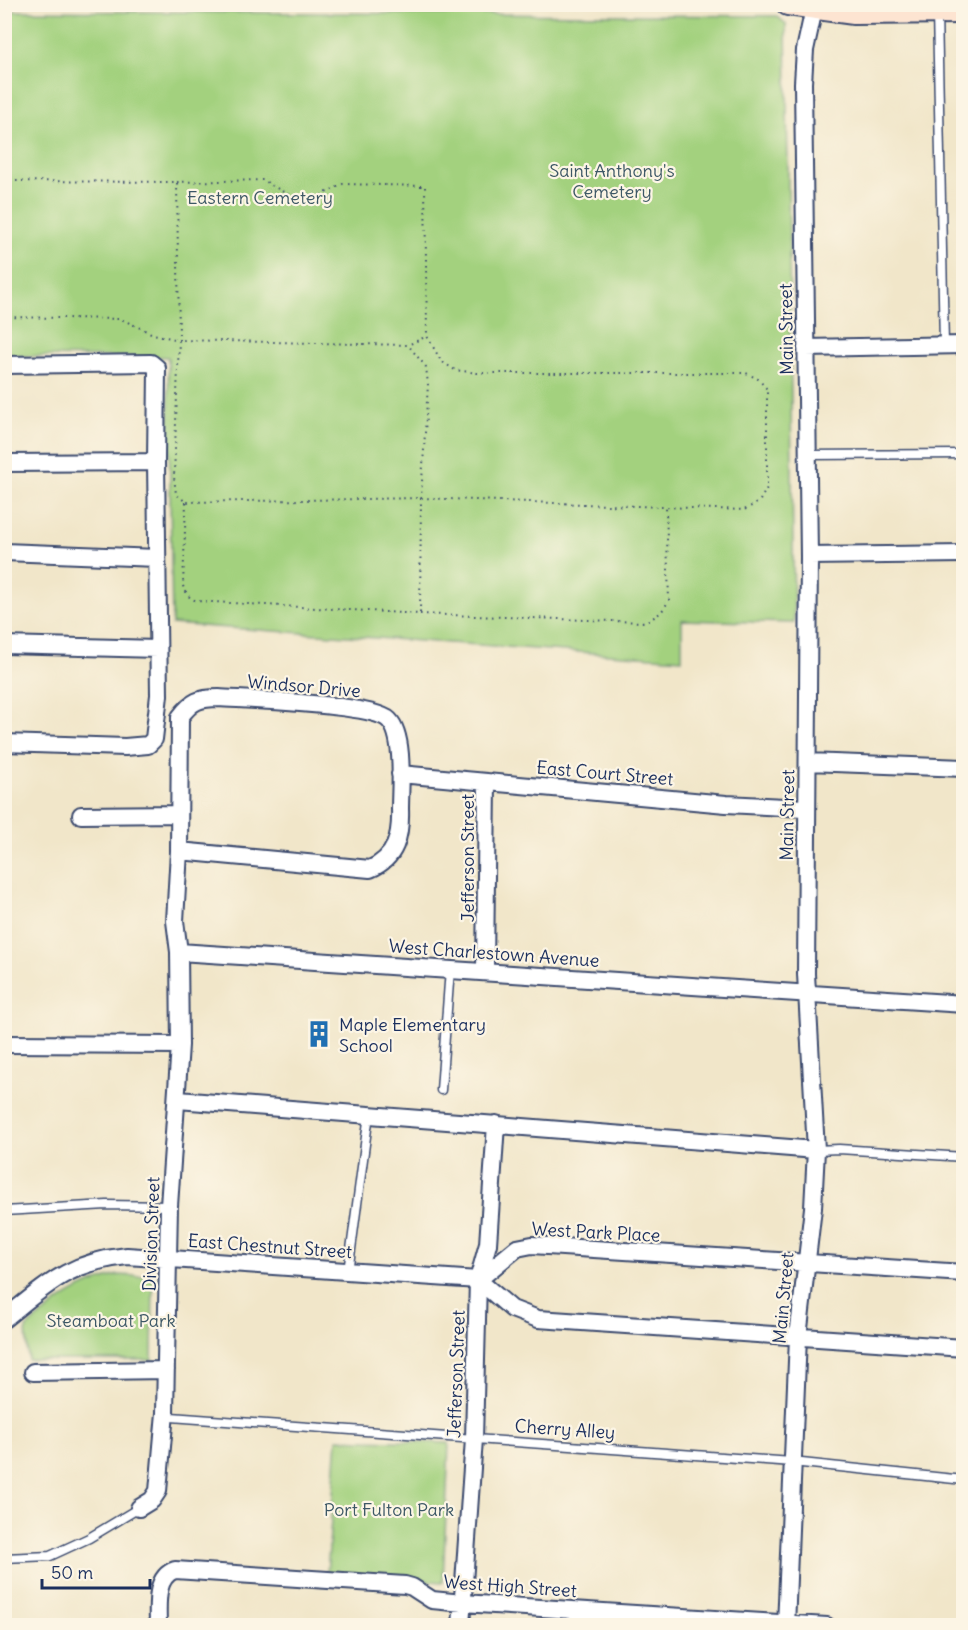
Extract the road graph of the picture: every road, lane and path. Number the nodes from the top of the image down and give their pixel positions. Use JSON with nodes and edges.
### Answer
{"nodes":[{"id":1,"x":788,"y":4,"type":"edge"},
{"id":2,"x":815,"y":6,"type":"edge"},
{"id":3,"x":892,"y":8,"type":"edge"},
{"id":4,"x":937,"y":12,"type":"junction"},
{"id":5,"x":963,"y":12,"type":"edge"},
{"id":6,"x":4,"y":181,"type":"edge"},
{"id":7,"x":177,"y":182,"type":"junction"},
{"id":8,"x":4,"y":317,"type":"edge"},
{"id":9,"x":427,"y":336,"type":"junction"},
{"id":10,"x":179,"y":340,"type":"junction"},
{"id":11,"x":408,"y":345,"type":"junction"},
{"id":12,"x":944,"y":345,"type":"junction"},
{"id":13,"x":963,"y":345,"type":"edge"},
{"id":14,"x":806,"y":348,"type":"junction"},
{"id":15,"x":4,"y":365,"type":"edge"},
{"id":16,"x":963,"y":454,"type":"edge"},
{"id":17,"x":807,"y":455,"type":"junction"},
{"id":18,"x":156,"y":462,"type":"junction"},
{"id":19,"x":4,"y":463,"type":"edge"},
{"id":20,"x":421,"y":498,"type":"junction"},
{"id":21,"x":186,"y":502,"type":"junction"},
{"id":22,"x":666,"y":507,"type":"junction"},
{"id":23,"x":4,"y":552,"type":"edge"},
{"id":24,"x":963,"y":554,"type":"edge"},
{"id":25,"x":809,"y":556,"type":"junction"},
{"id":26,"x":157,"y":558,"type":"junction"},
{"id":27,"x":420,"y":614,"type":"junction"},
{"id":28,"x":4,"y":645,"type":"edge"},
{"id":29,"x":158,"y":649,"type":"junction"},
{"id":30,"x":4,"y":743,"type":"edge"},
{"id":31,"x":808,"y":762,"type":"junction"},
{"id":32,"x":963,"y":768,"type":"edge"},
{"id":33,"x":400,"y":774,"type":"junction"},
{"id":34,"x":487,"y":782,"type":"junction"},
{"id":35,"x":805,"y":808,"type":"junction"},
{"id":36,"x":178,"y":814,"type":"junction"},
{"id":37,"x":81,"y":815,"type":"dead end"},
{"id":38,"x":179,"y":851,"type":"junction"},
{"id":39,"x":179,"y":952,"type":"junction"},
{"id":40,"x":450,"y":969,"type":"junction"},
{"id":41,"x":485,"y":971,"type":"junction"},
{"id":42,"x":807,"y":994,"type":"junction"},
{"id":43,"x":963,"y":1004,"type":"edge"},
{"id":44,"x":4,"y":1044,"type":"edge"},
{"id":45,"x":180,"y":1045,"type":"junction"},
{"id":46,"x":441,"y":1090,"type":"dead end"},
{"id":47,"x":178,"y":1100,"type":"junction"},
{"id":48,"x":369,"y":1114,"type":"junction"},
{"id":49,"x":496,"y":1124,"type":"junction"},
{"id":50,"x":816,"y":1150,"type":"junction"},
{"id":51,"x":963,"y":1156,"type":"edge"},
{"id":52,"x":169,"y":1206,"type":"junction"},
{"id":53,"x":4,"y":1211,"type":"edge"},
{"id":54,"x":169,"y":1258,"type":"junction"},
{"id":55,"x":805,"y":1264,"type":"junction"},
{"id":56,"x":348,"y":1272,"type":"junction"},
{"id":57,"x":963,"y":1273,"type":"edge"},
{"id":58,"x":478,"y":1280,"type":"junction"},
{"id":59,"x":4,"y":1319,"type":"edge"},
{"id":60,"x":798,"y":1337,"type":"junction"},
{"id":61,"x":963,"y":1348,"type":"edge"},
{"id":62,"x":166,"y":1370,"type":"junction"},
{"id":63,"x":33,"y":1372,"type":"dead end"},
{"id":64,"x":165,"y":1413,"type":"junction"},
{"id":65,"x":474,"y":1439,"type":"junction"},
{"id":66,"x":792,"y":1462,"type":"junction"},
{"id":67,"x":963,"y":1480,"type":"edge"},
{"id":68,"x":139,"y":1508,"type":"joint"},
{"id":69,"x":4,"y":1558,"type":"edge"},
{"id":70,"x":463,"y":1603,"type":"junction"},
{"id":71,"x":786,"y":1624,"type":"edge"},
{"id":72,"x":158,"y":1626,"type":"edge"},
{"id":73,"x":462,"y":1626,"type":"edge"},
{"id":74,"x":827,"y":1626,"type":"edge"}],
"edges":[{"from":1,"to":2,"type":"main road"},
{"from":2,"to":3,"type":"main road"},
{"from":2,"to":14,"type":"street","name":"Main Street"},
{"from":3,"to":4,"type":"main road"},
{"from":4,"to":5,"type":"main road"},
{"from":4,"to":12,"type":"lane"},
{"from":6,"to":7,"type":"path"},
{"from":7,"to":9,"type":"path"},
{"from":7,"to":10,"type":"path"},
{"from":8,"to":10,"type":"path"},
{"from":9,"to":11,"type":"path"},
{"from":9,"to":22,"type":"path"},
{"from":10,"to":11,"type":"path"},
{"from":10,"to":21,"type":"path"},
{"from":11,"to":20,"type":"path"},
{"from":12,"to":13,"type":"street"},
{"from":12,"to":14,"type":"street"},
{"from":14,"to":17,"type":"street","name":"Main Street"},
{"from":15,"to":18,"type":"street"},
{"from":16,"to":17,"type":"lane"},
{"from":17,"to":25,"type":"street","name":"Main Street"},
{"from":18,"to":19,"type":"street"},
{"from":18,"to":26,"type":"street"},
{"from":20,"to":21,"type":"path"},
{"from":20,"to":22,"type":"path"},
{"from":20,"to":27,"type":"path"},
{"from":21,"to":27,"type":"path"},
{"from":22,"to":27,"type":"path"},
{"from":23,"to":26,"type":"street"},
{"from":24,"to":25,"type":"street"},
{"from":25,"to":31,"type":"street","name":"Main Street"},
{"from":26,"to":29,"type":"street"},
{"from":28,"to":29,"type":"street"},
{"from":29,"to":30,"type":"street"},
{"from":31,"to":32,"type":"street"},
{"from":31,"to":35,"type":"street","name":"Main Street"},
{"from":33,"to":34,"type":"street","name":"East Court Street"},
{"from":33,"to":36,"type":"street","name":"Windsor Drive"},
{"from":33,"to":38,"type":"street","name":"Windsor Drive"},
{"from":34,"to":35,"type":"street","name":"East Court Street"},
{"from":34,"to":41,"type":"street","name":"Jefferson Street"},
{"from":35,"to":42,"type":"street","name":"Main Street"},
{"from":36,"to":37,"type":"street"},
{"from":36,"to":38,"type":"street","name":"Windsor Drive"},
{"from":38,"to":39,"type":"street","name":"Windsor Drive"},
{"from":39,"to":40,"type":"street","name":"West Charlestown Avenue"},
{"from":39,"to":45,"type":"street","name":"Division Street"},
{"from":40,"to":41,"type":"street","name":"West Charlestown Avenue"},
{"from":40,"to":46,"type":"lane"},
{"from":41,"to":42,"type":"street","name":"West Charlestown Avenue"},
{"from":42,"to":43,"type":"street","name":"West Charlestown Avenue"},
{"from":42,"to":50,"type":"street","name":"Main Street"},
{"from":44,"to":45,"type":"street"},
{"from":45,"to":47,"type":"street","name":"Division Street"},
{"from":47,"to":48,"type":"street"},
{"from":47,"to":52,"type":"street","name":"Division Street"},
{"from":48,"to":49,"type":"street"},
{"from":48,"to":56,"type":"lane"},
{"from":49,"to":50,"type":"street"},
{"from":49,"to":58,"type":"street","name":"Jefferson Street"},
{"from":50,"to":51,"type":"lane"},
{"from":50,"to":55,"type":"street","name":"Main Street"},
{"from":52,"to":53,"type":"lane"},
{"from":52,"to":54,"type":"street","name":"Division Street"},
{"from":54,"to":56,"type":"street","name":"East Chestnut Street"},
{"from":54,"to":59,"type":"street","name":"East Chestnut Street"},
{"from":54,"to":62,"type":"street","name":"Division Street"},
{"from":55,"to":57,"type":"street","name":"West Park Place"},
{"from":55,"to":58,"type":"street","name":"West Park Place"},
{"from":55,"to":60,"type":"street","name":"Main Street"},
{"from":56,"to":58,"type":"street","name":"East Chestnut Street"},
{"from":58,"to":60,"type":"street"},
{"from":58,"to":65,"type":"street","name":"Jefferson Street"},
{"from":60,"to":61,"type":"street"},
{"from":60,"to":66,"type":"street","name":"Main Street"},
{"from":62,"to":63,"type":"street"},
{"from":62,"to":64,"type":"street","name":"Division Street"},
{"from":64,"to":65,"type":"lane","name":"Cherry Alley"},
{"from":64,"to":68,"type":"street","name":"Division Street"},
{"from":65,"to":66,"type":"lane","name":"Cherry Alley"},
{"from":65,"to":70,"type":"street","name":"Jefferson Street"},
{"from":66,"to":67,"type":"lane","name":"Cherry Alley"},
{"from":66,"to":71,"type":"street","name":"Main Street"},
{"from":68,"to":69,"type":"lane"},
{"from":70,"to":71,"type":"street","name":"West High Street"},
{"from":70,"to":72,"type":"street","name":"West High Street"},
{"from":70,"to":73,"type":"street","name":"Jefferson Street"},
{"from":71,"to":74,"type":"street","name":"West High Street"}]}
